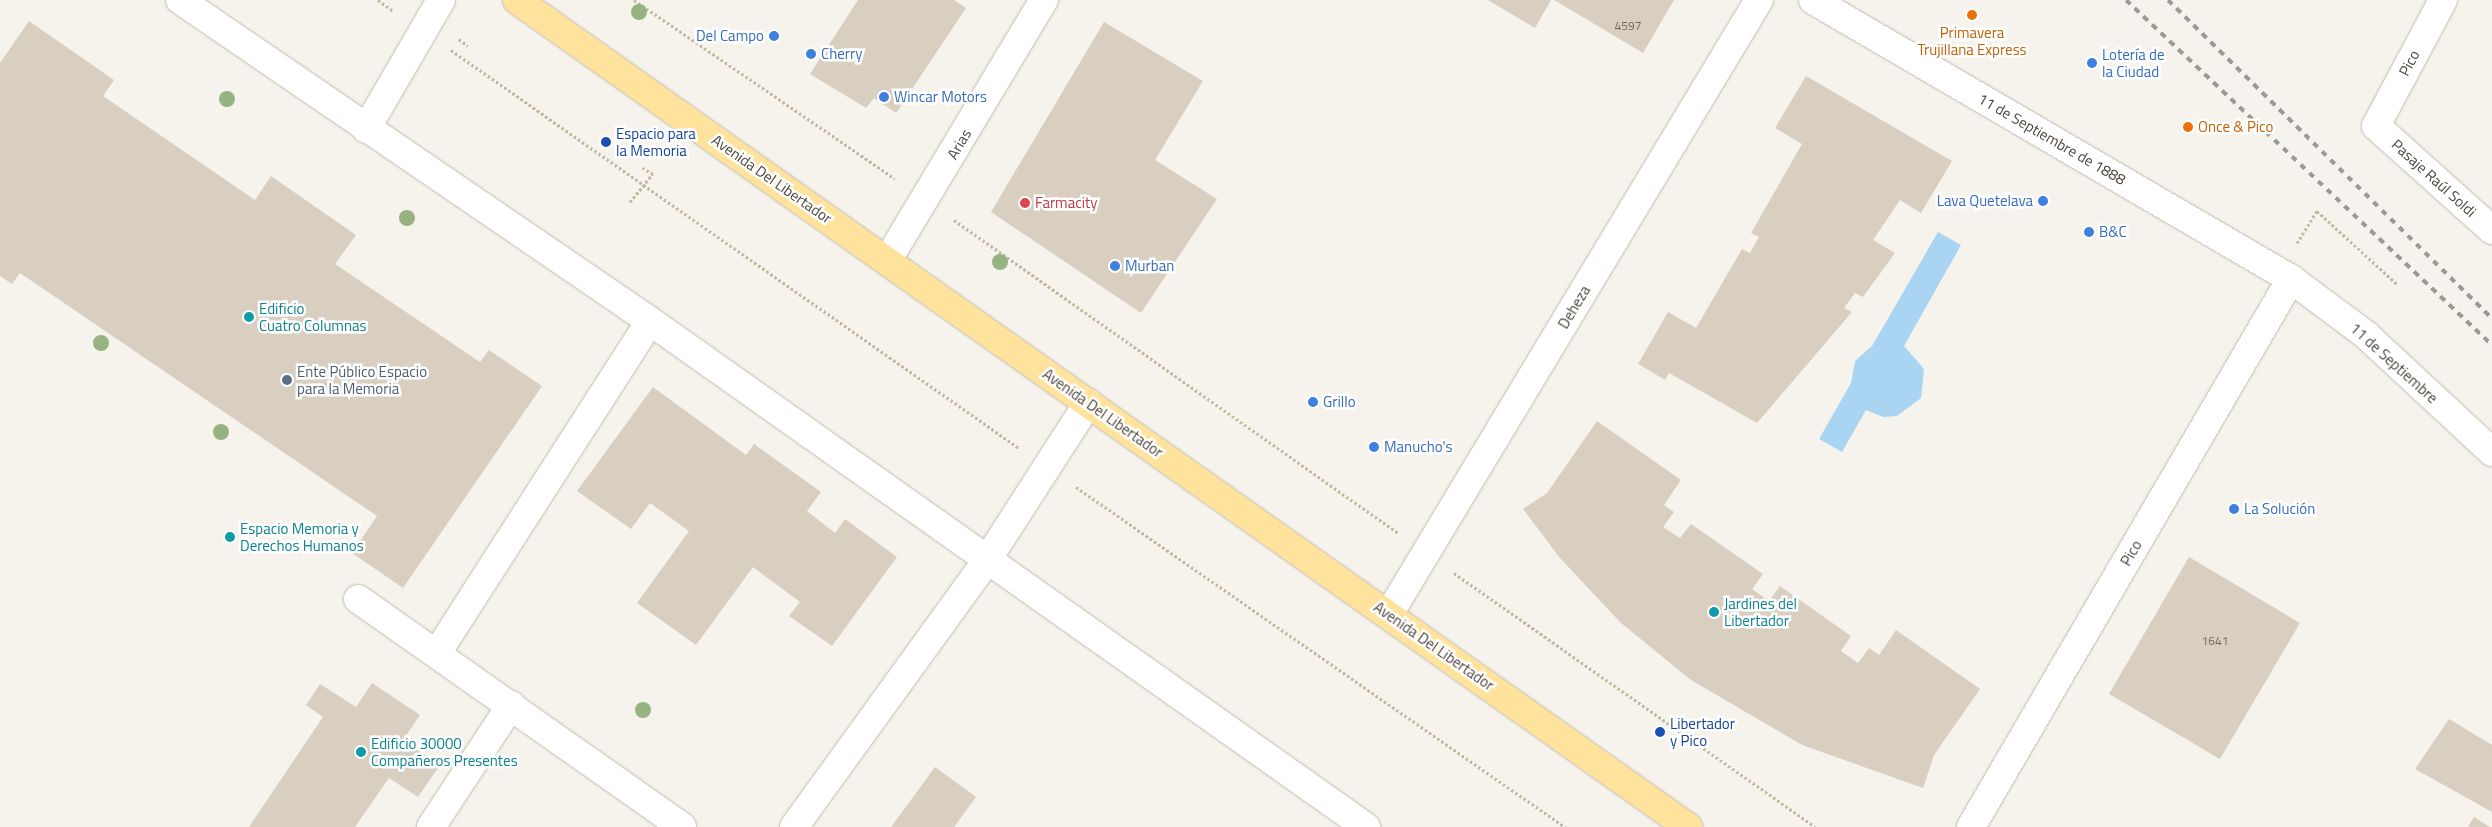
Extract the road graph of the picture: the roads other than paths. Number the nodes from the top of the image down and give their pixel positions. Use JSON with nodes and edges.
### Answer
{"nodes":[{"id":1,"x":180,"y":0,"type":"edge"},
{"id":2,"x":441,"y":0,"type":"edge"},
{"id":3,"x":517,"y":0,"type":"edge"},
{"id":4,"x":1044,"y":0,"type":"edge"},
{"id":5,"x":1760,"y":0,"type":"edge"},
{"id":6,"x":1813,"y":0,"type":"edge"},
{"id":7,"x":2443,"y":0,"type":"edge"},
{"id":8,"x":2376,"y":126,"type":"joint"},
{"id":9,"x":366,"y":129,"type":"junction"},
{"id":10,"x":2492,"y":230,"type":"edge"},
{"id":11,"x":887,"y":261,"type":"junction"},
{"id":12,"x":2291,"y":279,"type":"junction"},
{"id":13,"x":650,"y":321,"type":"junction"},
{"id":14,"x":1088,"y":403,"type":"junction"},
{"id":15,"x":2492,"y":452,"type":"edge"},
{"id":16,"x":987,"y":560,"type":"junction"},
{"id":17,"x":358,"y":599,"type":"dead end"},
{"id":18,"x":1388,"y":614,"type":"junction"},
{"id":19,"x":437,"y":653,"type":"junction"},
{"id":20,"x":511,"y":704,"type":"junction"},
{"id":21,"x":431,"y":827,"type":"edge"},
{"id":22,"x":682,"y":827,"type":"edge"},
{"id":23,"x":794,"y":827,"type":"edge"},
{"id":24,"x":1366,"y":827,"type":"edge"},
{"id":25,"x":1688,"y":827,"type":"edge"},
{"id":26,"x":1971,"y":827,"type":"edge"}],
"edges":[{"from":1,"to":9,"type":"street"},
{"from":2,"to":9,"type":"street"},
{"from":3,"to":11,"type":"main road","name":"Avenida Del Libertador"},
{"from":4,"to":11,"type":"street","name":"Arias"},
{"from":5,"to":18,"type":"street","name":"Deheza"},
{"from":6,"to":12,"type":"street","name":"11 de Septiembre de 1888"},
{"from":7,"to":8,"type":"street","name":"Pico"},
{"from":8,"to":10,"type":"street","name":"Pasaje Raúl Soldi"},
{"from":9,"to":13,"type":"street"},
{"from":11,"to":14,"type":"main road","name":"Avenida Del Libertador"},
{"from":12,"to":15,"type":"street","name":"11 de Septiembre"},
{"from":12,"to":26,"type":"street","name":"Pico"},
{"from":13,"to":16,"type":"street"},
{"from":13,"to":19,"type":"street"},
{"from":14,"to":16,"type":"street"},
{"from":14,"to":18,"type":"main road","name":"Avenida Del Libertador"},
{"from":16,"to":23,"type":"street"},
{"from":16,"to":24,"type":"street"},
{"from":17,"to":19,"type":"street"},
{"from":18,"to":25,"type":"main road","name":"Avenida Del Libertador"},
{"from":19,"to":20,"type":"street"},
{"from":20,"to":21,"type":"street"},
{"from":20,"to":22,"type":"street"}]}
